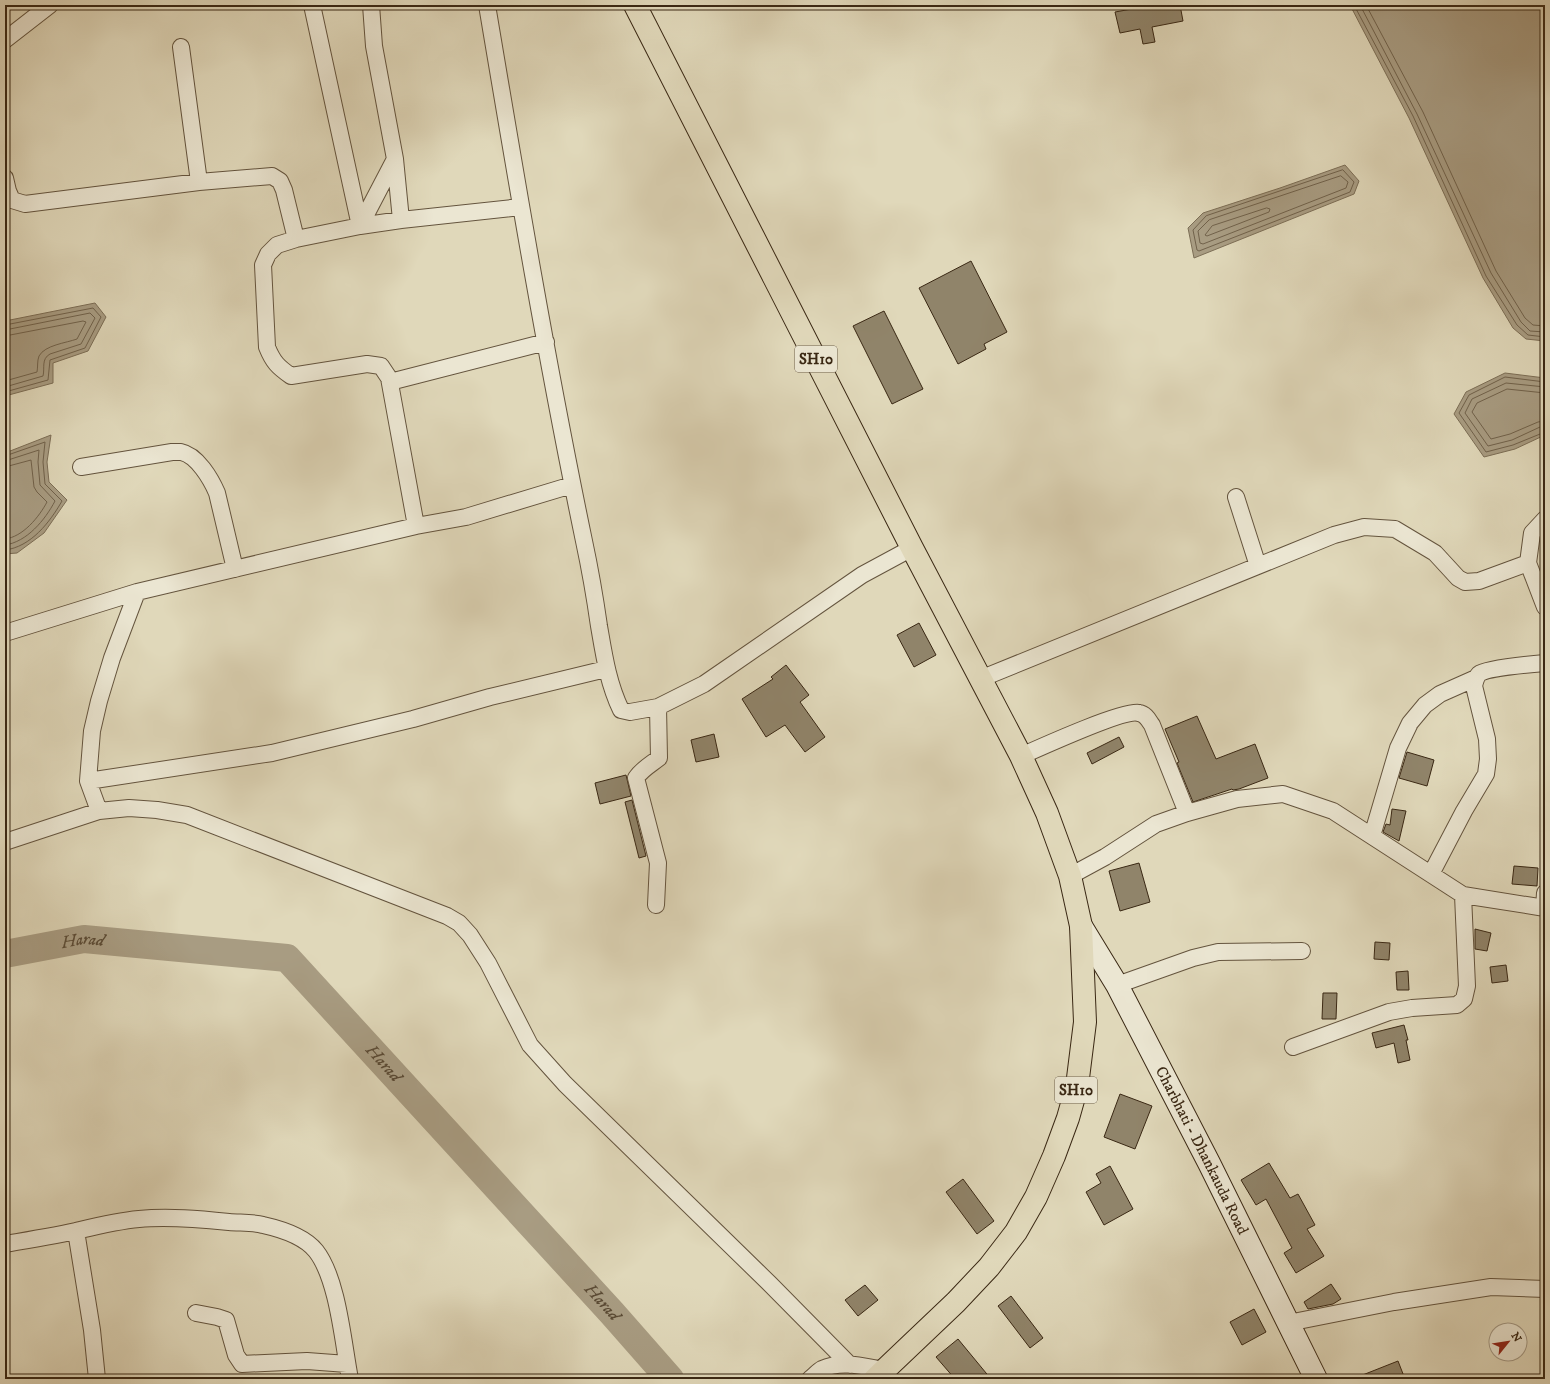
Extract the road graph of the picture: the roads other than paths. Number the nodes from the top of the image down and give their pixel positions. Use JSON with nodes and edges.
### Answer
{"nodes":[{"id":1,"x":50,"y":5,"type":"edge"},
{"id":2,"x":312,"y":5,"type":"edge"},
{"id":3,"x":372,"y":5,"type":"edge"},
{"id":4,"x":488,"y":5,"type":"edge"},
{"id":5,"x":635,"y":5,"type":"edge"},
{"id":6,"x":5,"y":40,"type":"edge"},
{"id":7,"x":181,"y":47,"type":"dead end"},
{"id":8,"x":395,"y":159,"type":"junction"},
{"id":9,"x":5,"y":178,"type":"edge"},
{"id":10,"x":199,"y":182,"type":"junction"},
{"id":11,"x":521,"y":206,"type":"junction"},
{"id":12,"x":401,"y":220,"type":"junction"},
{"id":13,"x":360,"y":226,"type":"junction"},
{"id":14,"x":296,"y":239,"type":"junction"},
{"id":15,"x":546,"y":342,"type":"junction"},
{"id":16,"x":390,"y":382,"type":"junction"},
{"id":17,"x":81,"y":467,"type":"dead end"},
{"id":18,"x":572,"y":485,"type":"junction"},
{"id":19,"x":1236,"y":497,"type":"dead end"},
{"id":20,"x":1545,"y":519,"type":"edge"},
{"id":21,"x":416,"y":526,"type":"junction"},
{"id":22,"x":912,"y":548,"type":"junction"},
{"id":23,"x":1528,"y":562,"type":"junction"},
{"id":24,"x":1258,"y":566,"type":"junction"},
{"id":25,"x":235,"y":569,"type":"junction"},
{"id":26,"x":137,"y":592,"type":"junction"},
{"id":27,"x":1545,"y":607,"type":"edge"},
{"id":28,"x":5,"y":633,"type":"edge"},
{"id":29,"x":1545,"y":663,"type":"edge"},
{"id":30,"x":606,"y":668,"type":"junction"},
{"id":31,"x":1476,"y":678,"type":"junction"},
{"id":32,"x":980,"y":679,"type":"junction"},
{"id":33,"x":658,"y":707,"type":"junction"},
{"id":34,"x":1018,"y":750,"type":"junction"},
{"id":35,"x":88,"y":782,"type":"junction"},
{"id":36,"x":99,"y":811,"type":"junction"},
{"id":37,"x":1187,"y":813,"type":"junction"},
{"id":38,"x":1372,"y":836,"type":"junction"},
{"id":39,"x":5,"y":842,"type":"edge"},
{"id":40,"x":1431,"y":874,"type":"junction"},
{"id":41,"x":1070,"y":876,"type":"junction"},
{"id":42,"x":1463,"y":894,"type":"junction"},
{"id":43,"x":1545,"y":903,"type":"edge"},
{"id":44,"x":656,"y":905,"type":"dead end"},
{"id":45,"x":1081,"y":926,"type":"junction"},
{"id":46,"x":1302,"y":951,"type":"dead end"},
{"id":47,"x":1117,"y":985,"type":"junction"},
{"id":48,"x":1293,"y":1047,"type":"dead end"},
{"id":49,"x":76,"y":1231,"type":"junction"},
{"id":50,"x":5,"y":1244,"type":"edge"},
{"id":51,"x":1545,"y":1289,"type":"edge"},
{"id":52,"x":196,"y":1313,"type":"dead end"},
{"id":53,"x":1288,"y":1323,"type":"junction"},
{"id":54,"x":850,"y":1365,"type":"junction"},
{"id":55,"x":348,"y":1371,"type":"edge"},
{"id":56,"x":815,"y":1374,"type":"edge"},
{"id":57,"x":880,"y":1374,"type":"edge"},
{"id":58,"x":98,"y":1379,"type":"edge"},
{"id":59,"x":1316,"y":1379,"type":"edge"}],
"edges":[{"from":1,"to":6,"type":"street"},
{"from":2,"to":13,"type":"street"},
{"from":3,"to":8,"type":"street"},
{"from":4,"to":11,"type":"street"},
{"from":5,"to":22,"type":"main road","number":"SH10"},
{"from":7,"to":10,"type":"street"},
{"from":8,"to":12,"type":"street"},
{"from":8,"to":13,"type":"street"},
{"from":9,"to":10,"type":"street"},
{"from":10,"to":14,"type":"street"},
{"from":11,"to":12,"type":"street"},
{"from":11,"to":15,"type":"street"},
{"from":12,"to":13,"type":"street"},
{"from":13,"to":14,"type":"street"},
{"from":14,"to":16,"type":"street"},
{"from":15,"to":16,"type":"street"},
{"from":15,"to":18,"type":"street"},
{"from":16,"to":21,"type":"street"},
{"from":17,"to":25,"type":"street"},
{"from":18,"to":21,"type":"street"},
{"from":18,"to":30,"type":"street"},
{"from":19,"to":24,"type":"street"},
{"from":20,"to":23,"type":"street"},
{"from":21,"to":25,"type":"street"},
{"from":22,"to":32,"type":"main road","number":"SH10"},
{"from":22,"to":33,"type":"street"},
{"from":23,"to":24,"type":"street"},
{"from":23,"to":27,"type":"street"},
{"from":24,"to":32,"type":"street"},
{"from":25,"to":26,"type":"street"},
{"from":26,"to":28,"type":"street"},
{"from":26,"to":35,"type":"street"},
{"from":29,"to":31,"type":"street"},
{"from":30,"to":33,"type":"street"},
{"from":30,"to":35,"type":"street"},
{"from":31,"to":38,"type":"street"},
{"from":31,"to":40,"type":"street"},
{"from":32,"to":34,"type":"main road","number":"SH10"},
{"from":33,"to":44,"type":"street"},
{"from":34,"to":37,"type":"street"},
{"from":34,"to":41,"type":"main road","number":"SH10"},
{"from":35,"to":36,"type":"street"},
{"from":36,"to":39,"type":"street"},
{"from":36,"to":54,"type":"street"},
{"from":37,"to":38,"type":"street"},
{"from":37,"to":41,"type":"street"},
{"from":38,"to":40,"type":"street"},
{"from":40,"to":42,"type":"street"},
{"from":41,"to":45,"type":"main road","number":"SH10"},
{"from":42,"to":43,"type":"street"},
{"from":42,"to":48,"type":"street"},
{"from":45,"to":47,"type":"street","name":"Charbhati - Dhankauda Road"},
{"from":45,"to":57,"type":"main road","number":"SH10"},
{"from":46,"to":47,"type":"street"},
{"from":47,"to":53,"type":"street","name":"Charbhati - Dhankauda Road"},
{"from":49,"to":50,"type":"street"},
{"from":49,"to":55,"type":"street"},
{"from":49,"to":58,"type":"street"},
{"from":51,"to":53,"type":"street"},
{"from":52,"to":55,"type":"street"},
{"from":53,"to":59,"type":"street","name":"Charbhati - Dhankauda Road"},
{"from":54,"to":56,"type":"street"},
{"from":54,"to":57,"type":"street"}]}
